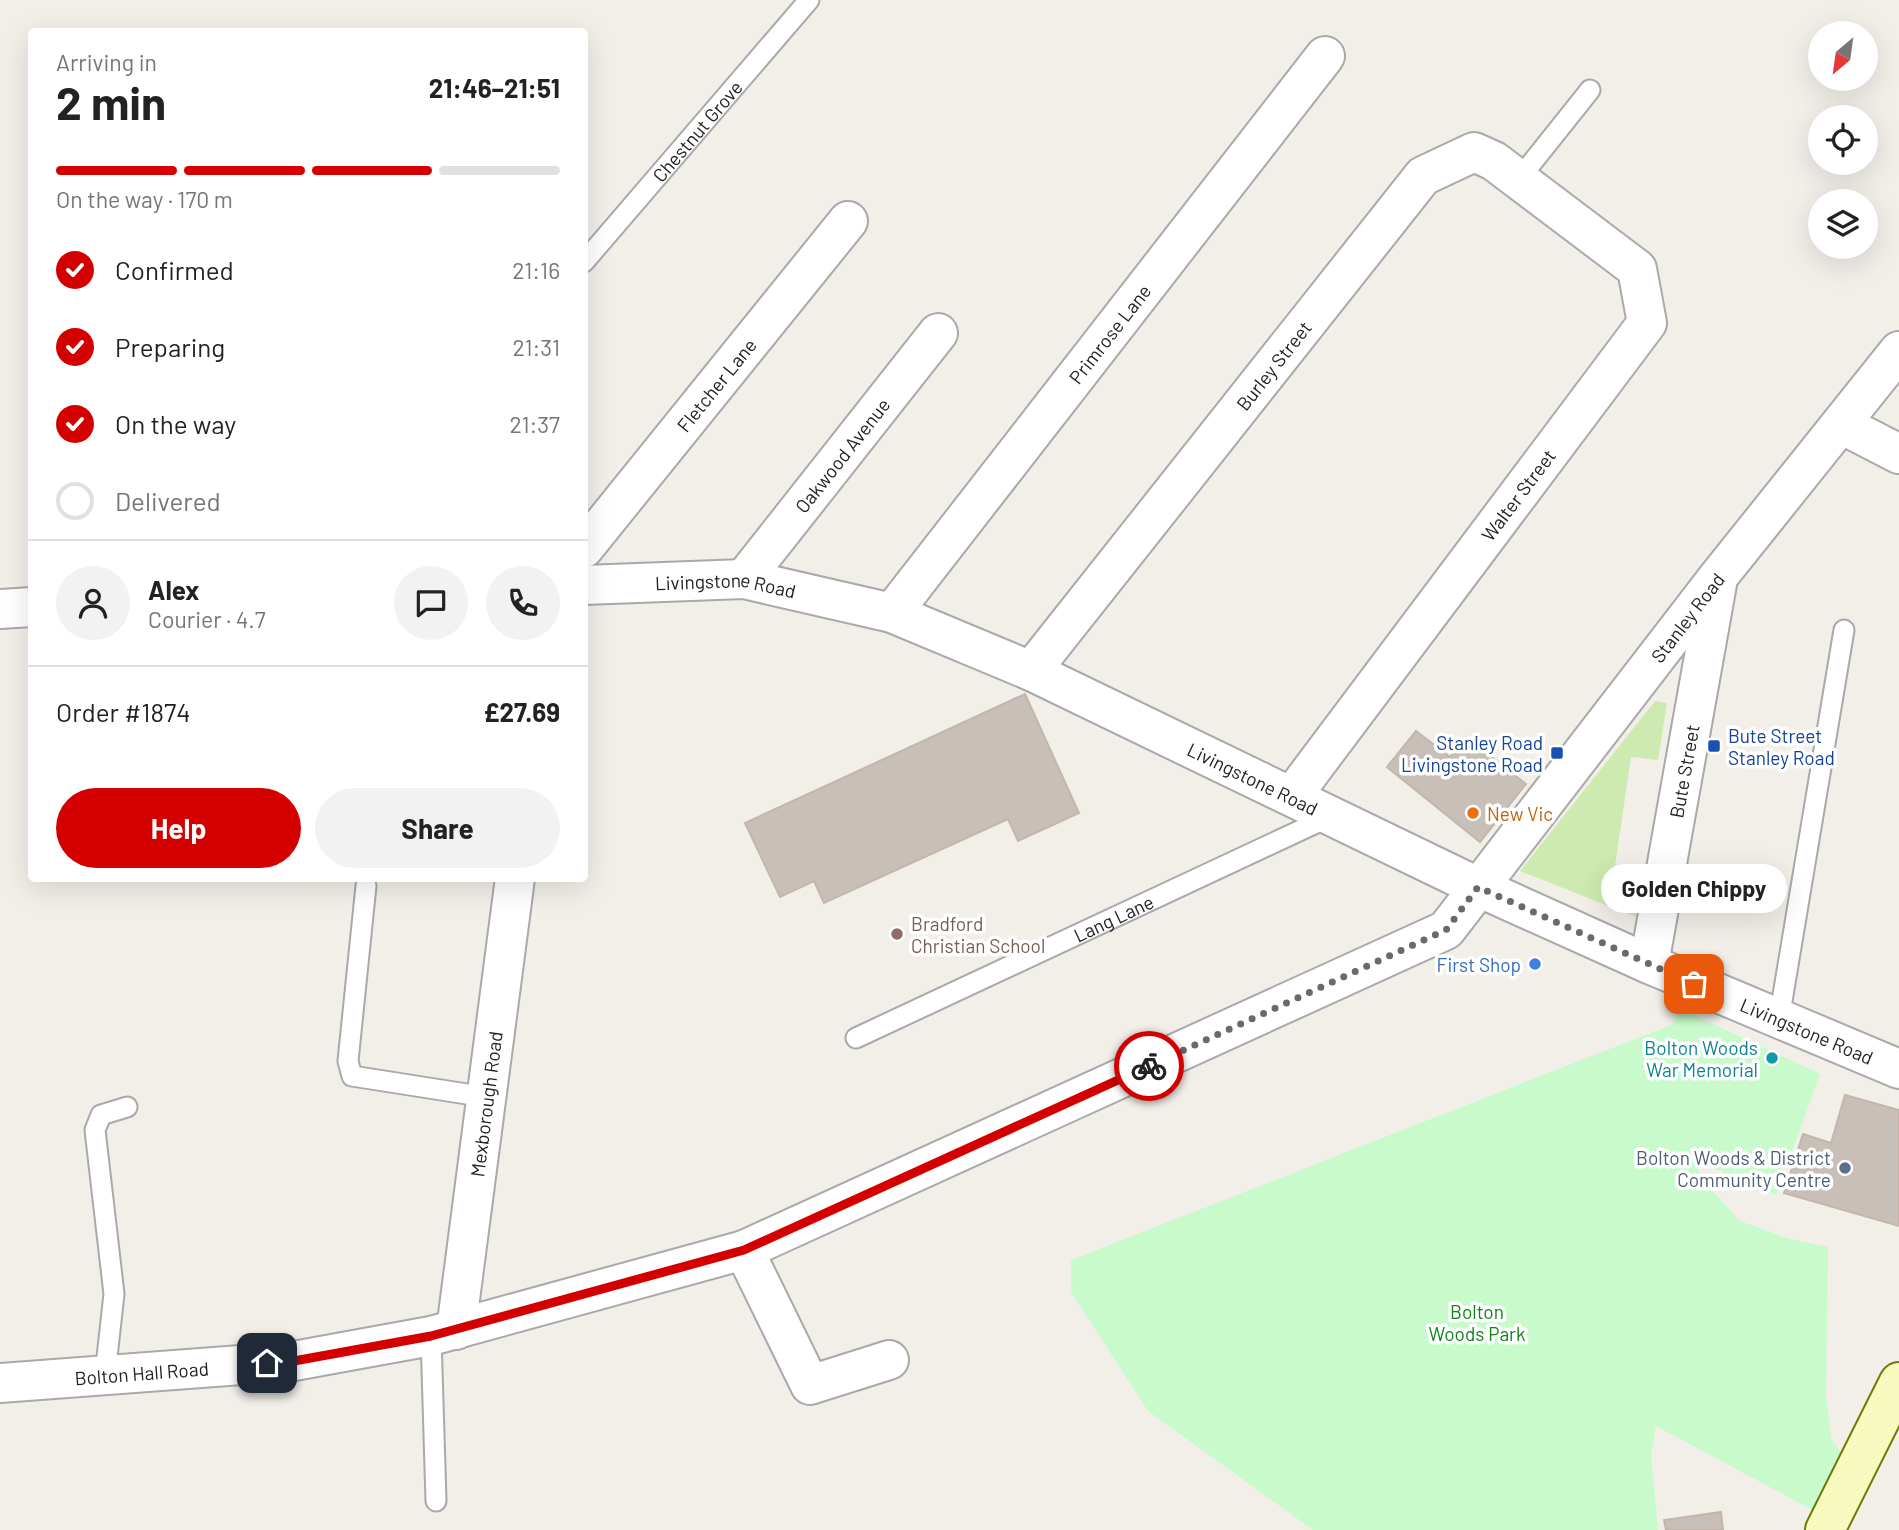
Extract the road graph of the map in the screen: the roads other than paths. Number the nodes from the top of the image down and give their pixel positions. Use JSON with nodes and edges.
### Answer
{"nodes":[{"id":1,"x":809,"y":0,"type":"edge"},
{"id":2,"x":1325,"y":56,"type":"dead end"},
{"id":3,"x":1590,"y":90,"type":"dead end"},
{"id":4,"x":1519,"y":179,"type":"junction"},
{"id":5,"x":1552,"y":204,"type":"joint"},
{"id":6,"x":848,"y":221,"type":"dead end"},
{"id":7,"x":588,"y":257,"type":"edge"},
{"id":8,"x":938,"y":333,"type":"dead end"},
{"id":9,"x":1899,"y":351,"type":"edge"},
{"id":10,"x":1840,"y":424,"type":"junction"},
{"id":11,"x":1899,"y":454,"type":"edge"},
{"id":12,"x":588,"y":543,"type":"edge"},
{"id":13,"x":1718,"y":577,"type":"junction"},
{"id":14,"x":744,"y":579,"type":"junction"},
{"id":15,"x":588,"y":585,"type":"edge"},
{"id":16,"x":28,"y":607,"type":"edge"},
{"id":17,"x":0,"y":609,"type":"edge"},
{"id":18,"x":892,"y":613,"type":"junction"},
{"id":19,"x":1844,"y":629,"type":"dead end"},
{"id":20,"x":1031,"y":671,"type":"junction"},
{"id":21,"x":1292,"y":796,"type":"junction"},
{"id":22,"x":1332,"y":816,"type":"junction"},
{"id":23,"x":514,"y":882,"type":"edge"},
{"id":24,"x":366,"y":886,"type":"dead end"},
{"id":25,"x":1478,"y":887,"type":"junction"},
{"id":26,"x":1649,"y":964,"type":"junction"},
{"id":27,"x":1779,"y":1019,"type":"junction"},
{"id":28,"x":856,"y":1038,"type":"dead end"},
{"id":29,"x":1899,"y":1069,"type":"edge"},
{"id":30,"x":486,"y":1097,"type":"junction"},
{"id":31,"x":127,"y":1107,"type":"dead end"},
{"id":32,"x":744,"y":1250,"type":"junction"},
{"id":33,"x":444,"y":1333,"type":"junction"},
{"id":34,"x":889,"y":1360,"type":"dead end"},
{"id":35,"x":105,"y":1375,"type":"junction"},
{"id":36,"x":1899,"y":1382,"type":"edge"},
{"id":37,"x":0,"y":1383,"type":"edge"},
{"id":38,"x":436,"y":1501,"type":"dead end"},
{"id":39,"x":1825,"y":1530,"type":"edge"}],
"edges":[{"from":1,"to":7,"type":"lane","name":"Chestnut Grove"},
{"from":2,"to":18,"type":"street","name":"Primrose Lane"},
{"from":3,"to":4,"type":"lane"},
{"from":4,"to":5,"type":"street","name":"Burley Street"},
{"from":4,"to":20,"type":"street","name":"Burley Street"},
{"from":5,"to":21,"type":"street","name":"Walter Street"},
{"from":6,"to":12,"type":"street","name":"Fletcher Lane"},
{"from":8,"to":14,"type":"street","name":"Oakwood Avenue"},
{"from":9,"to":10,"type":"street","name":"Stanley Road"},
{"from":10,"to":11,"type":"street"},
{"from":10,"to":13,"type":"street","name":"Stanley Road"},
{"from":13,"to":25,"type":"street","name":"Stanley Road"},
{"from":13,"to":26,"type":"street","name":"Bute Street"},
{"from":14,"to":15,"type":"street","name":"Livingstone Road"},
{"from":14,"to":18,"type":"street","name":"Livingstone Road"},
{"from":16,"to":17,"type":"street"},
{"from":18,"to":20,"type":"street","name":"Livingstone Road"},
{"from":19,"to":27,"type":"lane"},
{"from":20,"to":21,"type":"street","name":"Livingstone Road"},
{"from":21,"to":22,"type":"street","name":"Livingstone Road"},
{"from":22,"to":25,"type":"street","name":"Livingstone Road"},
{"from":22,"to":28,"type":"lane","name":"Lang Lane"},
{"from":23,"to":30,"type":"street","name":"Mexborough Road"},
{"from":24,"to":30,"type":"lane"},
{"from":25,"to":26,"type":"street","name":"Livingstone Road"},
{"from":25,"to":32,"type":"street","name":"Bolton Hall Road"},
{"from":26,"to":27,"type":"street","name":"Livingstone Road"},
{"from":27,"to":29,"type":"street","name":"Livingstone Road"},
{"from":30,"to":33,"type":"street","name":"Mexborough Road"},
{"from":31,"to":35,"type":"lane"},
{"from":32,"to":33,"type":"street","name":"Bolton Hall Road"},
{"from":32,"to":34,"type":"street"},
{"from":33,"to":35,"type":"street","name":"Bolton Hall Road"},
{"from":33,"to":38,"type":"lane"},
{"from":35,"to":37,"type":"street","name":"Bolton Hall Road"},
{"from":36,"to":39,"type":"street"}]}
